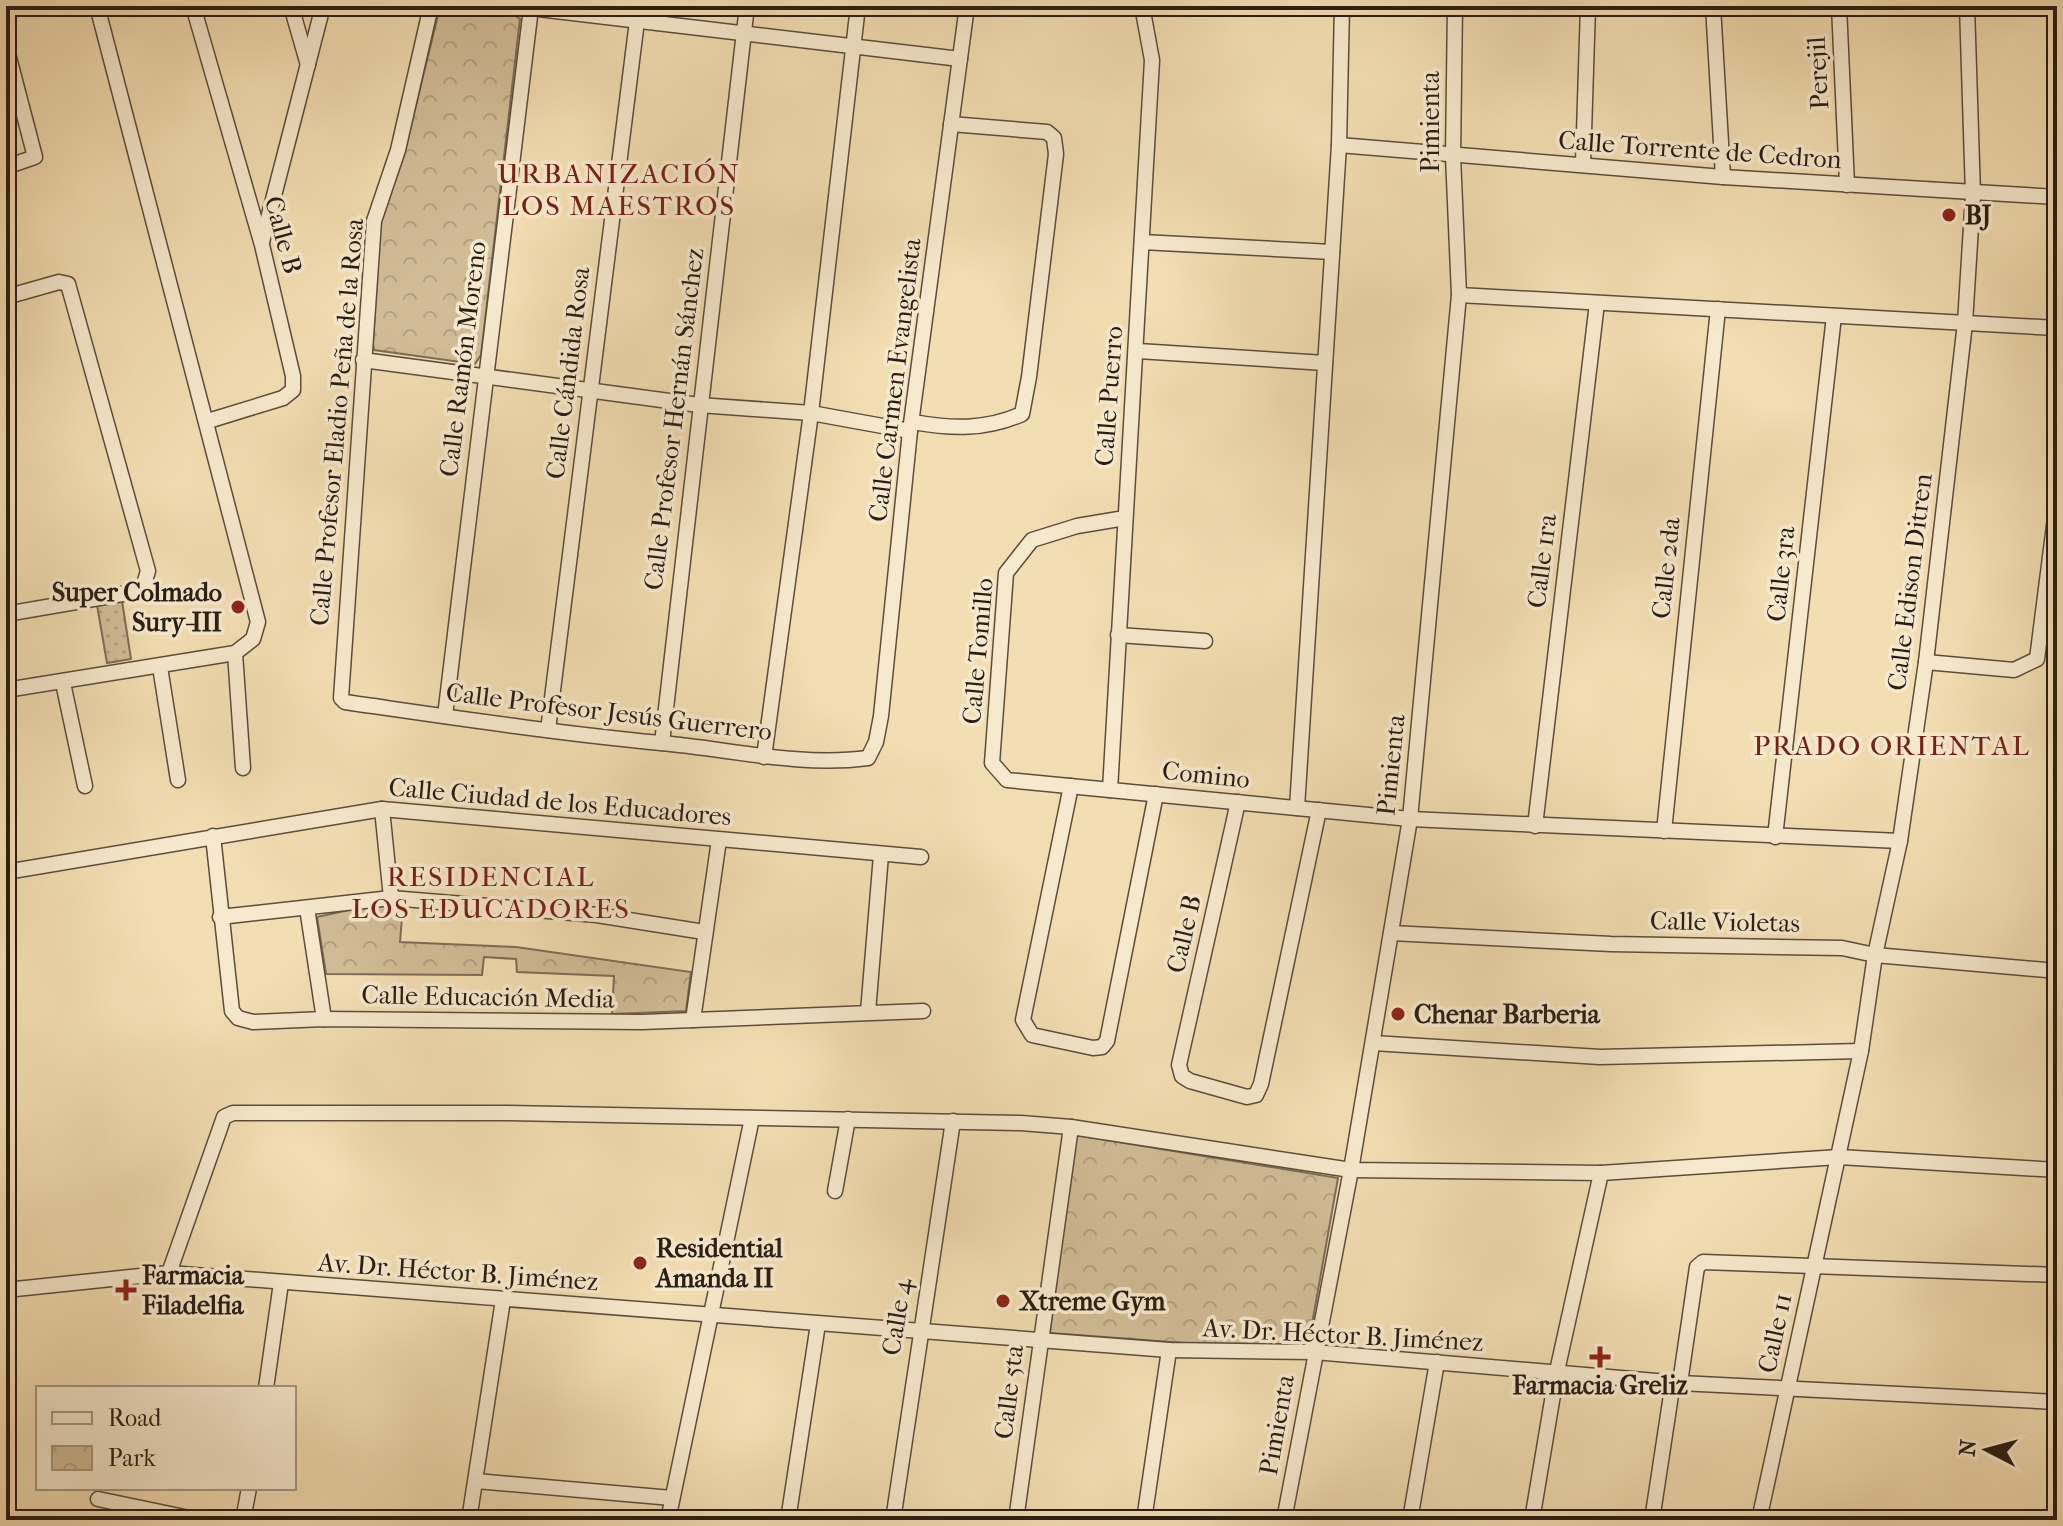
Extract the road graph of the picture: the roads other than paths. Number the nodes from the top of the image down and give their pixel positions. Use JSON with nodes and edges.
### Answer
{"nodes":[{"id":1,"x":97,"y":6,"type":"edge"},
{"id":2,"x":193,"y":6,"type":"edge"},
{"id":3,"x":291,"y":6,"type":"edge"},
{"id":4,"x":323,"y":6,"type":"edge"},
{"id":5,"x":431,"y":6,"type":"edge"},
{"id":6,"x":513,"y":6,"type":"edge"},
{"id":7,"x":747,"y":6,"type":"edge"},
{"id":8,"x":858,"y":6,"type":"edge"},
{"id":9,"x":967,"y":6,"type":"edge"},
{"id":10,"x":1142,"y":6,"type":"edge"},
{"id":11,"x":1342,"y":6,"type":"edge"},
{"id":12,"x":1455,"y":6,"type":"edge"},
{"id":13,"x":1588,"y":6,"type":"edge"},
{"id":14,"x":1713,"y":6,"type":"edge"},
{"id":15,"x":1839,"y":6,"type":"edge"},
{"id":16,"x":1967,"y":6,"type":"edge"},
{"id":17,"x":531,"y":8,"type":"junction"},
{"id":18,"x":637,"y":21,"type":"junction"},
{"id":19,"x":744,"y":34,"type":"junction"},
{"id":20,"x":6,"y":46,"type":"edge"},
{"id":21,"x":853,"y":47,"type":"junction"},
{"id":22,"x":960,"y":59,"type":"junction"},
{"id":23,"x":309,"y":65,"type":"junction"},
{"id":24,"x":951,"y":124,"type":"junction"},
{"id":25,"x":1339,"y":145,"type":"junction"},
{"id":26,"x":1453,"y":156,"type":"junction"},
{"id":27,"x":1583,"y":164,"type":"junction"},
{"id":28,"x":6,"y":167,"type":"edge"},
{"id":29,"x":1723,"y":177,"type":"junction"},
{"id":30,"x":1847,"y":185,"type":"junction"},
{"id":31,"x":1973,"y":195,"type":"junction"},
{"id":32,"x":2057,"y":197,"type":"edge"},
{"id":33,"x":1142,"y":242,"type":"junction"},
{"id":34,"x":262,"y":245,"type":"junction"},
{"id":35,"x":1332,"y":252,"type":"junction"},
{"id":36,"x":1459,"y":295,"type":"junction"},
{"id":37,"x":6,"y":297,"type":"edge"},
{"id":38,"x":1597,"y":303,"type":"junction"},
{"id":39,"x":1718,"y":309,"type":"junction"},
{"id":40,"x":1834,"y":316,"type":"junction"},
{"id":41,"x":1965,"y":323,"type":"junction"},
{"id":42,"x":2057,"y":328,"type":"edge"},
{"id":43,"x":1138,"y":351,"type":"junction"},
{"id":44,"x":363,"y":360,"type":"junction"},
{"id":45,"x":1325,"y":363,"type":"junction"},
{"id":46,"x":485,"y":376,"type":"junction"},
{"id":47,"x":590,"y":392,"type":"junction"},
{"id":48,"x":699,"y":405,"type":"junction"},
{"id":49,"x":811,"y":413,"type":"junction"},
{"id":50,"x":208,"y":421,"type":"junction"},
{"id":51,"x":912,"y":426,"type":"junction"},
{"id":52,"x":2057,"y":502,"type":"edge"},
{"id":53,"x":1125,"y":518,"type":"junction"},
{"id":54,"x":6,"y":614,"type":"edge"},
{"id":55,"x":1118,"y":635,"type":"junction"},
{"id":56,"x":1205,"y":641,"type":"dead end"},
{"id":57,"x":235,"y":653,"type":"junction"},
{"id":58,"x":1926,"y":662,"type":"junction"},
{"id":59,"x":160,"y":667,"type":"junction"},
{"id":60,"x":63,"y":683,"type":"junction"},
{"id":61,"x":6,"y":690,"type":"edge"},
{"id":62,"x":345,"y":702,"type":"joint"},
{"id":63,"x":445,"y":716,"type":"junction"},
{"id":64,"x":548,"y":730,"type":"junction"},
{"id":65,"x":662,"y":743,"type":"junction"},
{"id":66,"x":764,"y":757,"type":"junction"},
{"id":67,"x":868,"y":758,"type":"joint"},
{"id":68,"x":243,"y":768,"type":"dead end"},
{"id":69,"x":998,"y":773,"type":"joint"},
{"id":70,"x":178,"y":780,"type":"dead end"},
{"id":71,"x":85,"y":786,"type":"dead end"},
{"id":72,"x":1071,"y":786,"type":"junction"},
{"id":73,"x":1110,"y":790,"type":"junction"},
{"id":74,"x":1156,"y":794,"type":"junction"},
{"id":75,"x":1238,"y":802,"type":"junction"},
{"id":76,"x":1297,"y":808,"type":"junction"},
{"id":77,"x":382,"y":809,"type":"junction"},
{"id":78,"x":1319,"y":810,"type":"junction"},
{"id":79,"x":1410,"y":819,"type":"junction"},
{"id":80,"x":1535,"y":826,"type":"junction"},
{"id":81,"x":1664,"y":831,"type":"junction"},
{"id":82,"x":213,"y":836,"type":"junction"},
{"id":83,"x":1775,"y":837,"type":"junction"},
{"id":84,"x":719,"y":840,"type":"junction"},
{"id":85,"x":1900,"y":841,"type":"junction"},
{"id":86,"x":881,"y":855,"type":"junction"},
{"id":87,"x":921,"y":857,"type":"dead end"},
{"id":88,"x":6,"y":872,"type":"edge"},
{"id":89,"x":391,"y":898,"type":"junction"},
{"id":90,"x":307,"y":908,"type":"junction"},
{"id":91,"x":220,"y":917,"type":"junction"},
{"id":92,"x":704,"y":932,"type":"junction"},
{"id":93,"x":1391,"y":933,"type":"junction"},
{"id":94,"x":1875,"y":955,"type":"junction"},
{"id":95,"x":2057,"y":971,"type":"edge"},
{"id":96,"x":923,"y":1011,"type":"dead end"},
{"id":97,"x":868,"y":1012,"type":"junction"},
{"id":98,"x":324,"y":1019,"type":"junction"},
{"id":99,"x":693,"y":1020,"type":"junction"},
{"id":100,"x":1373,"y":1043,"type":"junction"},
{"id":101,"x":1861,"y":1051,"type":"junction"},
{"id":102,"x":752,"y":1118,"type":"junction"},
{"id":103,"x":848,"y":1119,"type":"junction"},
{"id":104,"x":953,"y":1121,"type":"junction"},
{"id":105,"x":1071,"y":1127,"type":"junction"},
{"id":106,"x":1839,"y":1157,"type":"junction"},
{"id":107,"x":1351,"y":1170,"type":"junction"},
{"id":108,"x":2057,"y":1170,"type":"edge"},
{"id":109,"x":1601,"y":1173,"type":"junction"},
{"id":110,"x":835,"y":1191,"type":"dead end"},
{"id":111,"x":1813,"y":1267,"type":"junction"},
{"id":112,"x":169,"y":1273,"type":"junction"},
{"id":113,"x":2057,"y":1275,"type":"edge"},
{"id":114,"x":281,"y":1283,"type":"junction"},
{"id":115,"x":6,"y":1290,"type":"edge"},
{"id":116,"x":503,"y":1300,"type":"junction"},
{"id":117,"x":711,"y":1315,"type":"junction"},
{"id":118,"x":818,"y":1324,"type":"junction"},
{"id":119,"x":919,"y":1331,"type":"junction"},
{"id":120,"x":1040,"y":1340,"type":"junction"},
{"id":121,"x":1169,"y":1350,"type":"junction"},
{"id":122,"x":1314,"y":1352,"type":"junction"},
{"id":123,"x":1437,"y":1362,"type":"junction"},
{"id":124,"x":1557,"y":1371,"type":"junction"},
{"id":125,"x":1677,"y":1382,"type":"junction"},
{"id":126,"x":266,"y":1386,"type":"edge"},
{"id":127,"x":1788,"y":1387,"type":"junction"},
{"id":128,"x":2057,"y":1402,"type":"edge"},
{"id":129,"x":476,"y":1481,"type":"junction"},
{"id":130,"x":249,"y":1490,"type":"edge"},
{"id":131,"x":672,"y":1498,"type":"junction"},
{"id":132,"x":98,"y":1499,"type":"dead end"},
{"id":133,"x":199,"y":1520,"type":"edge"},
{"id":134,"x":243,"y":1520,"type":"edge"},
{"id":135,"x":469,"y":1520,"type":"edge"},
{"id":136,"x":668,"y":1520,"type":"edge"},
{"id":137,"x":788,"y":1520,"type":"edge"},
{"id":138,"x":893,"y":1520,"type":"edge"},
{"id":139,"x":1016,"y":1520,"type":"edge"},
{"id":140,"x":1144,"y":1520,"type":"edge"},
{"id":141,"x":1284,"y":1520,"type":"edge"},
{"id":142,"x":1410,"y":1520,"type":"edge"},
{"id":143,"x":1532,"y":1520,"type":"edge"},
{"id":144,"x":1652,"y":1520,"type":"edge"},
{"id":145,"x":1759,"y":1520,"type":"edge"}],
"edges":[{"from":1,"to":50,"type":"street"},
{"from":2,"to":34,"type":"street","name":"Calle B"},
{"from":3,"to":23,"type":"street"},
{"from":4,"to":23,"type":"street"},
{"from":5,"to":44,"type":"street","name":"Calle Profesor Eladio Peña de la Rosa"},
{"from":6,"to":17,"type":"street"},
{"from":7,"to":19,"type":"street","name":"Calle Profesor Hernán Sánchez"},
{"from":8,"to":21,"type":"street"},
{"from":9,"to":22,"type":"street","name":"Calle Carmen Evangelista"},
{"from":10,"to":33,"type":"street","name":"Calle Puerro"},
{"from":11,"to":25,"type":"street"},
{"from":12,"to":26,"type":"street","name":"Pimienta"},
{"from":13,"to":27,"type":"street"},
{"from":14,"to":29,"type":"street"},
{"from":15,"to":30,"type":"street","name":"Perejil"},
{"from":16,"to":31,"type":"street","name":"Calle Edison Ditren"},
{"from":17,"to":18,"type":"street"},
{"from":17,"to":46,"type":"street","name":"Calle Ramón Moreno"},
{"from":18,"to":19,"type":"street"},
{"from":18,"to":47,"type":"street","name":"Calle Cándida Rosa"},
{"from":19,"to":21,"type":"street"},
{"from":19,"to":48,"type":"street","name":"Calle Profesor Hernán Sánchez"},
{"from":20,"to":28,"type":"street"},
{"from":21,"to":22,"type":"street"},
{"from":21,"to":49,"type":"street"},
{"from":22,"to":24,"type":"street","name":"Calle Carmen Evangelista"},
{"from":23,"to":34,"type":"street"},
{"from":24,"to":51,"type":"street","name":"Calle Carmen Evangelista"},
{"from":24,"to":51,"type":"street"},
{"from":25,"to":26,"type":"street","name":"Calle Torrente de Cedron"},
{"from":25,"to":35,"type":"street"},
{"from":26,"to":27,"type":"street","name":"Calle Torrente de Cedron"},
{"from":26,"to":36,"type":"street","name":"Pimienta"},
{"from":27,"to":29,"type":"street","name":"Calle Torrente de Cedron"},
{"from":29,"to":30,"type":"street","name":"Calle Torrente de Cedron"},
{"from":30,"to":31,"type":"street","name":"Calle Torrente de Cedron"},
{"from":31,"to":32,"type":"street","name":"Calle Torrente de Cedron"},
{"from":31,"to":41,"type":"street","name":"Calle Edison Ditren"},
{"from":33,"to":35,"type":"street"},
{"from":33,"to":43,"type":"street","name":"Calle Puerro"},
{"from":34,"to":50,"type":"street","name":"Calle B"},
{"from":35,"to":45,"type":"street"},
{"from":36,"to":38,"type":"street"},
{"from":36,"to":79,"type":"street","name":"Pimienta"},
{"from":37,"to":54,"type":"street"},
{"from":38,"to":39,"type":"street"},
{"from":38,"to":80,"type":"street","name":"Calle 1ra"},
{"from":39,"to":40,"type":"street"},
{"from":39,"to":81,"type":"street","name":"Calle 2da"},
{"from":40,"to":41,"type":"street"},
{"from":40,"to":83,"type":"street","name":"Calle 3ra"},
{"from":41,"to":42,"type":"street"},
{"from":41,"to":58,"type":"street","name":"Calle Edison Ditren"},
{"from":43,"to":45,"type":"street"},
{"from":43,"to":53,"type":"street","name":"Calle Puerro"},
{"from":44,"to":46,"type":"street"},
{"from":44,"to":62,"type":"street","name":"Calle Profesor Eladio Peña de la Rosa"},
{"from":45,"to":76,"type":"street"},
{"from":46,"to":47,"type":"street"},
{"from":46,"to":63,"type":"street","name":"Calle Ramón Moreno"},
{"from":47,"to":48,"type":"street"},
{"from":47,"to":64,"type":"street","name":"Calle Cándida Rosa"},
{"from":48,"to":49,"type":"street"},
{"from":48,"to":65,"type":"street","name":"Calle Profesor Hernán Sánchez"},
{"from":49,"to":51,"type":"street"},
{"from":49,"to":66,"type":"street"},
{"from":50,"to":57,"type":"street"},
{"from":51,"to":67,"type":"street","name":"Calle Carmen Evangelista"},
{"from":52,"to":58,"type":"street"},
{"from":53,"to":55,"type":"street","name":"Calle Puerro"},
{"from":53,"to":69,"type":"street","name":"Calle Tomillo"},
{"from":55,"to":56,"type":"street"},
{"from":55,"to":73,"type":"street","name":"Calle Puerro"},
{"from":57,"to":59,"type":"street"},
{"from":57,"to":68,"type":"street"},
{"from":58,"to":85,"type":"street","name":"Calle Edison Ditren"},
{"from":59,"to":60,"type":"street"},
{"from":59,"to":70,"type":"street"},
{"from":60,"to":61,"type":"street"},
{"from":60,"to":71,"type":"street"},
{"from":62,"to":63,"type":"street","name":"Calle Profesor Jesús Guerrero"},
{"from":63,"to":64,"type":"street","name":"Calle Profesor Jesús Guerrero"},
{"from":64,"to":65,"type":"street","name":"Calle Profesor Jesús Guerrero"},
{"from":65,"to":66,"type":"street","name":"Calle Profesor Jesús Guerrero"},
{"from":66,"to":67,"type":"street","name":"Calle Profesor Jesús Guerrero"},
{"from":69,"to":72,"type":"street","name":"Comino"},
{"from":72,"to":73,"type":"street","name":"Comino"},
{"from":72,"to":74,"type":"street"},
{"from":73,"to":74,"type":"street","name":"Comino"},
{"from":74,"to":75,"type":"street","name":"Comino"},
{"from":75,"to":76,"type":"street","name":"Comino"},
{"from":75,"to":78,"type":"street","name":"Calle B"},
{"from":76,"to":78,"type":"street","name":"Comino"},
{"from":77,"to":82,"type":"street","name":"Calle Ciudad de los Educadores"},
{"from":77,"to":84,"type":"street","name":"Calle Ciudad de los Educadores"},
{"from":77,"to":89,"type":"street"},
{"from":78,"to":79,"type":"street","name":"Comino"},
{"from":79,"to":80,"type":"street","name":"Comino"},
{"from":79,"to":93,"type":"street","name":"Pimienta"},
{"from":80,"to":81,"type":"street","name":"Comino"},
{"from":81,"to":83,"type":"street","name":"Comino"},
{"from":82,"to":88,"type":"street","name":"Calle Ciudad de los Educadores"},
{"from":82,"to":91,"type":"street","name":"Calle Educación Media"},
{"from":83,"to":85,"type":"street","name":"Comino"},
{"from":84,"to":86,"type":"street","name":"Calle Ciudad de los Educadores"},
{"from":84,"to":92,"type":"street"},
{"from":85,"to":94,"type":"street","name":"Calle Edison Ditren"},
{"from":86,"to":87,"type":"street","name":"Calle Ciudad de los Educadores"},
{"from":86,"to":97,"type":"street"},
{"from":89,"to":90,"type":"street"},
{"from":89,"to":92,"type":"street"},
{"from":90,"to":91,"type":"street"},
{"from":90,"to":98,"type":"street"},
{"from":91,"to":98,"type":"street","name":"Calle Educación Media"},
{"from":92,"to":99,"type":"street"},
{"from":93,"to":94,"type":"street","name":"Calle Violetas"},
{"from":93,"to":100,"type":"street","name":"Pimienta"},
{"from":94,"to":95,"type":"street","name":"Calle Violetas"},
{"from":94,"to":101,"type":"street","name":"Calle Edison Ditren"},
{"from":96,"to":97,"type":"street","name":"Calle Educación Media"},
{"from":97,"to":99,"type":"street","name":"Calle Educación Media"},
{"from":98,"to":99,"type":"street","name":"Calle Educación Media"},
{"from":100,"to":101,"type":"street"},
{"from":100,"to":107,"type":"street","name":"Pimienta"},
{"from":101,"to":106,"type":"street","name":"Calle Edison Ditren"},
{"from":102,"to":103,"type":"street"},
{"from":102,"to":112,"type":"street"},
{"from":102,"to":117,"type":"street"},
{"from":103,"to":104,"type":"street"},
{"from":103,"to":110,"type":"street"},
{"from":104,"to":105,"type":"street"},
{"from":104,"to":119,"type":"street","name":"Calle 4"},
{"from":105,"to":107,"type":"street"},
{"from":105,"to":120,"type":"street","name":"Calle 5ta"},
{"from":106,"to":108,"type":"street"},
{"from":106,"to":109,"type":"street"},
{"from":106,"to":111,"type":"street","name":"Calle 11"},
{"from":107,"to":109,"type":"street"},
{"from":107,"to":122,"type":"street","name":"Pimienta"},
{"from":109,"to":124,"type":"street"},
{"from":111,"to":113,"type":"street"},
{"from":111,"to":125,"type":"street"},
{"from":111,"to":127,"type":"street","name":"Calle 11"},
{"from":112,"to":114,"type":"street","name":"Av. Dr. Héctor B. Jiménez"},
{"from":112,"to":115,"type":"street","name":"Av. Dr. Héctor B. Jiménez"},
{"from":114,"to":116,"type":"street","name":"Av. Dr. Héctor B. Jiménez"},
{"from":114,"to":126,"type":"street"},
{"from":116,"to":117,"type":"street","name":"Av. Dr. Héctor B. Jiménez"},
{"from":116,"to":129,"type":"street"},
{"from":117,"to":118,"type":"street","name":"Av. Dr. Héctor B. Jiménez"},
{"from":117,"to":131,"type":"street"},
{"from":118,"to":119,"type":"street","name":"Av. Dr. Héctor B. Jiménez"},
{"from":118,"to":137,"type":"street"},
{"from":119,"to":120,"type":"street","name":"Av. Dr. Héctor B. Jiménez"},
{"from":119,"to":138,"type":"street","name":"Calle 4"},
{"from":120,"to":121,"type":"street","name":"Av. Dr. Héctor B. Jiménez"},
{"from":120,"to":139,"type":"street","name":"Calle 5ta"},
{"from":121,"to":122,"type":"street","name":"Av. Dr. Héctor B. Jiménez"},
{"from":121,"to":140,"type":"street"},
{"from":122,"to":123,"type":"street","name":"Av. Dr. Héctor B. Jiménez"},
{"from":122,"to":141,"type":"street","name":"Pimienta"},
{"from":123,"to":124,"type":"street","name":"Av. Dr. Héctor B. Jiménez"},
{"from":123,"to":142,"type":"street"},
{"from":124,"to":125,"type":"street","name":"Av. Dr. Héctor B. Jiménez"},
{"from":124,"to":143,"type":"street"},
{"from":125,"to":127,"type":"street","name":"Av. Dr. Héctor B. Jiménez"},
{"from":125,"to":144,"type":"street"},
{"from":127,"to":128,"type":"street","name":"Av. Dr. Héctor B. Jiménez"},
{"from":127,"to":145,"type":"street","name":"Calle 11"},
{"from":129,"to":131,"type":"street"},
{"from":129,"to":135,"type":"street"},
{"from":130,"to":134,"type":"street"},
{"from":131,"to":136,"type":"street"},
{"from":132,"to":133,"type":"street"}]}
